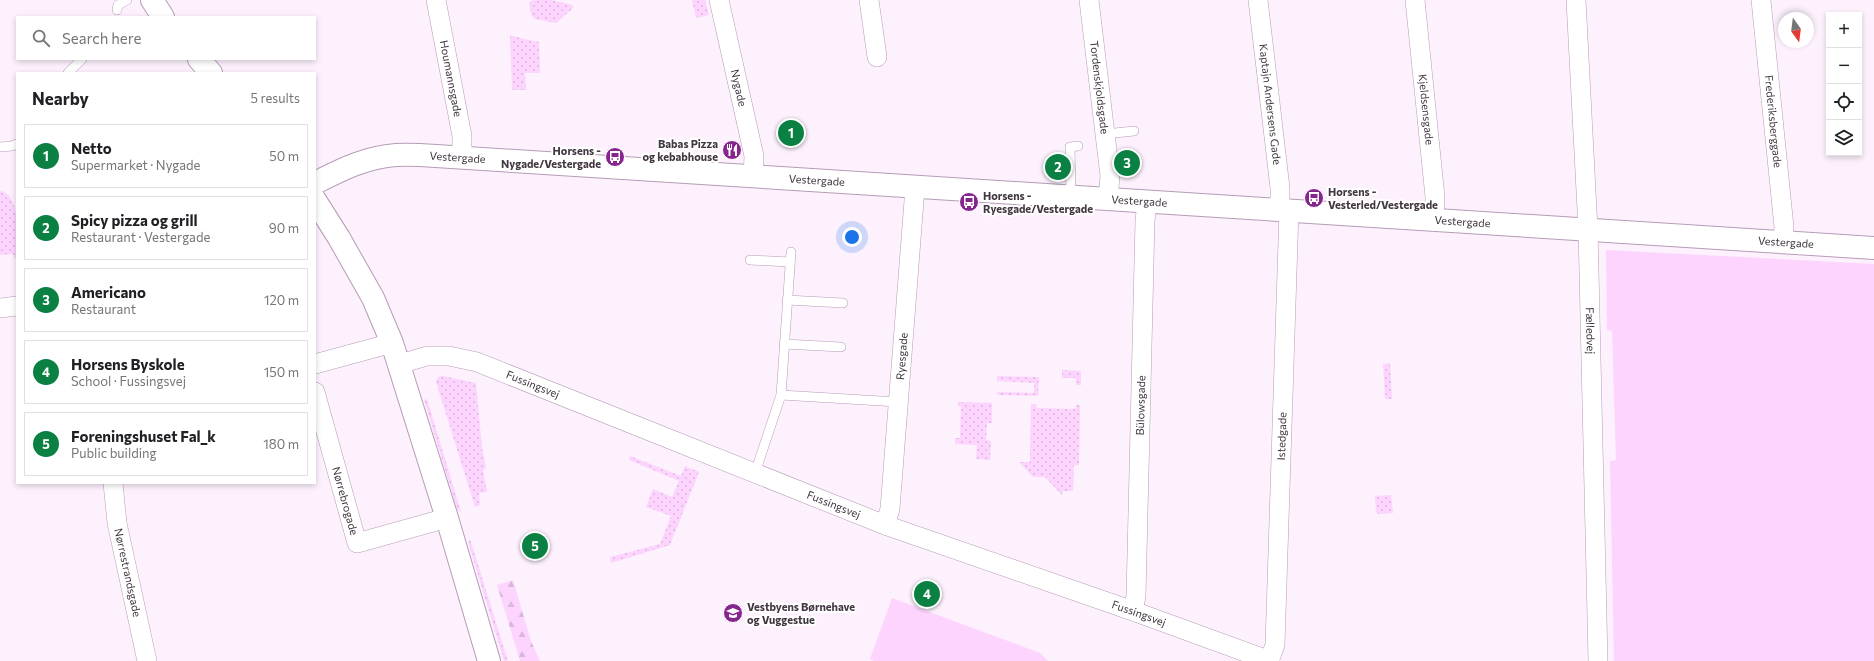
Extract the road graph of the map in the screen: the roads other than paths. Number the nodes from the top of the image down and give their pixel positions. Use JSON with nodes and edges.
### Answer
{"nodes":[{"id":1,"x":127,"y":0,"type":"edge"},
{"id":2,"x":152,"y":0,"type":"edge"},
{"id":3,"x":436,"y":0,"type":"edge"},
{"id":4,"x":719,"y":0,"type":"edge"},
{"id":5,"x":869,"y":0,"type":"edge"},
{"id":6,"x":1089,"y":0,"type":"edge"},
{"id":7,"x":1258,"y":0,"type":"edge"},
{"id":8,"x":1415,"y":0,"type":"edge"},
{"id":9,"x":1576,"y":0,"type":"edge"},
{"id":10,"x":1761,"y":0,"type":"edge"},
{"id":11,"x":117,"y":10,"type":"dead end"},
{"id":12,"x":162,"y":16,"type":"edge"},
{"id":13,"x":877,"y":58,"type":"dead end"},
{"id":14,"x":81,"y":60,"type":"edge"},
{"id":15,"x":200,"y":60,"type":"edge"},
{"id":16,"x":69,"y":72,"type":"edge"},
{"id":17,"x":210,"y":72,"type":"edge"},
{"id":18,"x":1134,"y":131,"type":"dead end"},
{"id":19,"x":1105,"y":134,"type":"junction"},
{"id":20,"x":16,"y":144,"type":"edge"},
{"id":21,"x":1078,"y":146,"type":"dead end"},
{"id":22,"x":0,"y":147,"type":"edge"},
{"id":23,"x":462,"y":158,"type":"junction"},
{"id":24,"x":753,"y":176,"type":"junction"},
{"id":25,"x":316,"y":182,"type":"edge"},
{"id":26,"x":915,"y":188,"type":"junction"},
{"id":27,"x":1071,"y":196,"type":"junction"},
{"id":28,"x":1108,"y":198,"type":"junction"},
{"id":29,"x":1147,"y":201,"type":"junction"},
{"id":30,"x":316,"y":202,"type":"edge"},
{"id":31,"x":1284,"y":210,"type":"junction"},
{"id":32,"x":1434,"y":220,"type":"junction"},
{"id":33,"x":1588,"y":229,"type":"junction"},
{"id":34,"x":1783,"y":242,"type":"junction"},
{"id":35,"x":1874,"y":248,"type":"edge"},
{"id":36,"x":790,"y":252,"type":"dead end"},
{"id":37,"x":750,"y":260,"type":"dead end"},
{"id":38,"x":790,"y":262,"type":"junction"},
{"id":39,"x":787,"y":300,"type":"junction"},
{"id":40,"x":843,"y":303,"type":"dead end"},
{"id":41,"x":16,"y":306,"type":"edge"},
{"id":42,"x":0,"y":308,"type":"edge"},
{"id":43,"x":392,"y":343,"type":"junction"},
{"id":44,"x":784,"y":344,"type":"junction"},
{"id":45,"x":841,"y":347,"type":"dead end"},
{"id":46,"x":316,"y":364,"type":"edge"},
{"id":47,"x":400,"y":364,"type":"junction"},
{"id":48,"x":781,"y":395,"type":"junction"},
{"id":49,"x":316,"y":396,"type":"edge"},
{"id":50,"x":898,"y":402,"type":"junction"},
{"id":51,"x":755,"y":473,"type":"junction"},
{"id":52,"x":113,"y":484,"type":"edge"},
{"id":53,"x":447,"y":518,"type":"junction"},
{"id":54,"x":885,"y":525,"type":"junction"},
{"id":55,"x":1133,"y":611,"type":"junction"},
{"id":56,"x":147,"y":661,"type":"edge"},
{"id":57,"x":489,"y":661,"type":"edge"},
{"id":58,"x":1269,"y":661,"type":"edge"},
{"id":59,"x":1598,"y":661,"type":"edge"}],
"edges":[{"from":1,"to":11,"type":"lane"},
{"from":2,"to":12,"type":"main road"},
{"from":3,"to":23,"type":"street","name":"Houmannsgade"},
{"from":4,"to":24,"type":"street","name":"Nygade"},
{"from":5,"to":13,"type":"street"},
{"from":6,"to":19,"type":"street","name":"Tordenskjoldsgade"},
{"from":7,"to":31,"type":"street","name":"Kaptajn Andersens Gade"},
{"from":8,"to":32,"type":"street","name":"Kjeldsensgade"},
{"from":9,"to":33,"type":"street","name":"Fælledvej"},
{"from":10,"to":34,"type":"street","name":"Frederiksberggade"},
{"from":14,"to":16,"type":"lane"},
{"from":15,"to":17,"type":"main road"},
{"from":18,"to":19,"type":"lane"},
{"from":19,"to":28,"type":"street","name":"Tordenskjoldsgade"},
{"from":20,"to":22,"type":"lane"},
{"from":21,"to":27,"type":"lane"},
{"from":23,"to":24,"type":"main road","name":"Vestergade"},
{"from":23,"to":25,"type":"main road","name":"Vestergade"},
{"from":24,"to":26,"type":"main road","name":"Vestergade"},
{"from":26,"to":27,"type":"main road","name":"Vestergade"},
{"from":26,"to":50,"type":"street","name":"Ryesgade"},
{"from":27,"to":28,"type":"main road","name":"Vestergade"},
{"from":28,"to":29,"type":"main road","name":"Vestergade"},
{"from":29,"to":31,"type":"main road","name":"Vestergade"},
{"from":29,"to":55,"type":"street","name":"Bülowsgade"},
{"from":30,"to":43,"type":"main road"},
{"from":31,"to":32,"type":"main road","name":"Vestergade"},
{"from":31,"to":58,"type":"street","name":"Istedgade"},
{"from":32,"to":33,"type":"main road","name":"Vestergade"},
{"from":33,"to":34,"type":"main road","name":"Vestergade"},
{"from":33,"to":59,"type":"street","name":"Fælledvej"},
{"from":34,"to":35,"type":"main road","name":"Vestergade"},
{"from":36,"to":38,"type":"lane"},
{"from":37,"to":38,"type":"lane"},
{"from":38,"to":39,"type":"lane"},
{"from":39,"to":40,"type":"lane"},
{"from":39,"to":44,"type":"lane"},
{"from":41,"to":42,"type":"street"},
{"from":43,"to":46,"type":"street"},
{"from":43,"to":47,"type":"main road"},
{"from":44,"to":45,"type":"lane"},
{"from":44,"to":48,"type":"lane"},
{"from":47,"to":51,"type":"street","name":"Fussingsvej"},
{"from":47,"to":53,"type":"main road"},
{"from":48,"to":50,"type":"lane"},
{"from":48,"to":51,"type":"lane"},
{"from":49,"to":53,"type":"street","name":"Nørrebrogade"},
{"from":50,"to":54,"type":"street","name":"Ryesgade"},
{"from":51,"to":54,"type":"street","name":"Fussingsvej"},
{"from":52,"to":56,"type":"street","name":"Nørrestrandsgade"},
{"from":53,"to":57,"type":"main road"},
{"from":54,"to":55,"type":"street","name":"Fussingsvej"},
{"from":55,"to":58,"type":"street","name":"Fussingsvej"}]}
